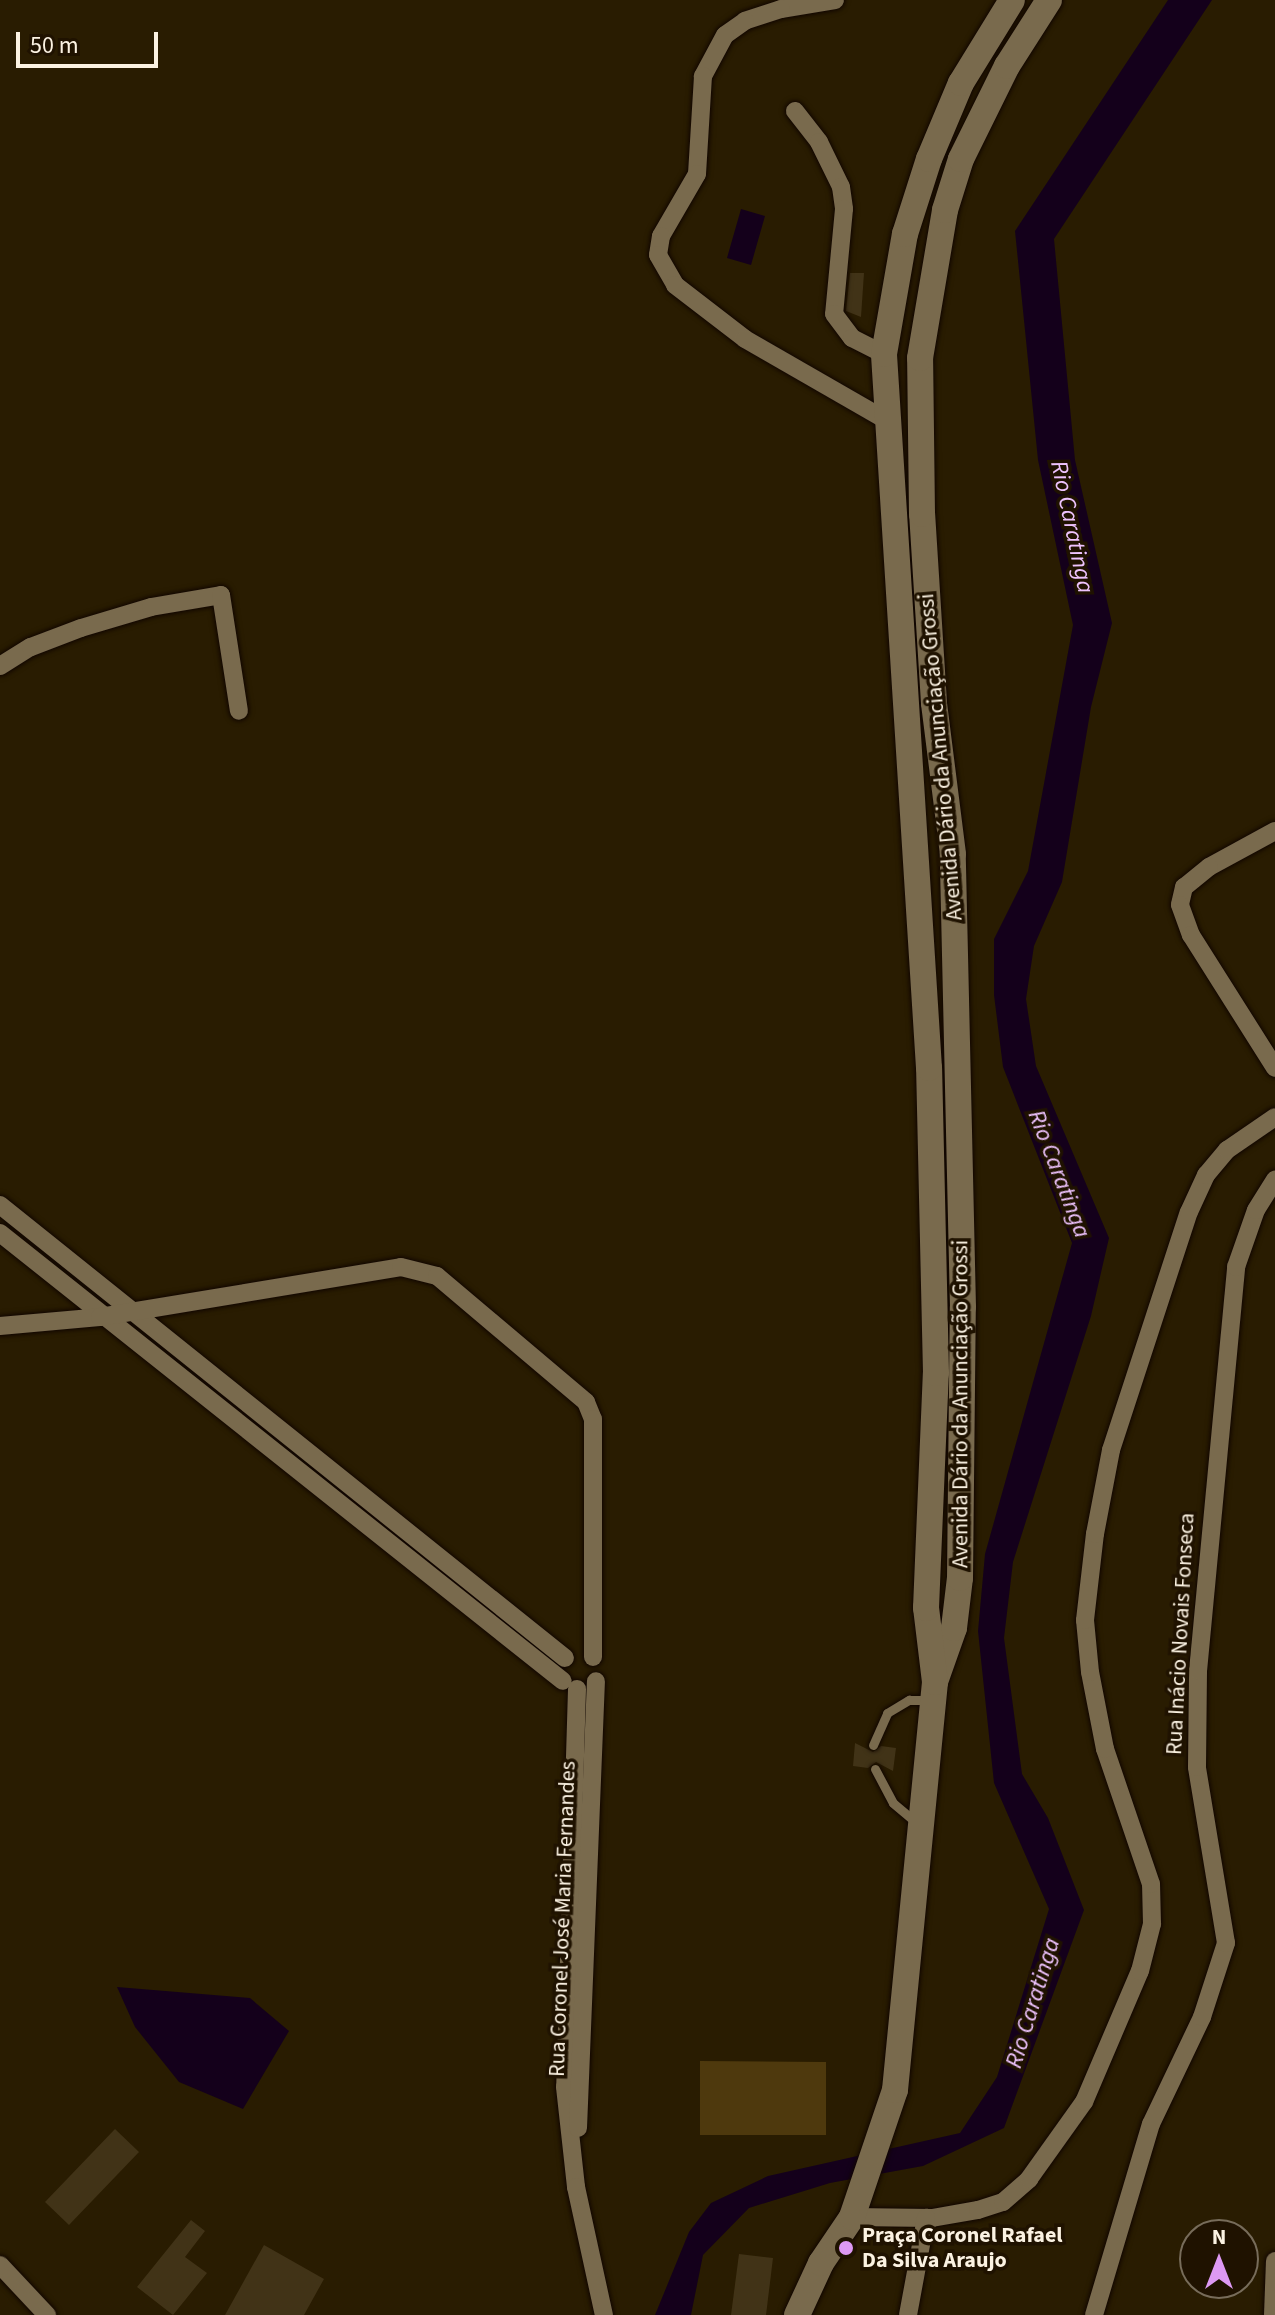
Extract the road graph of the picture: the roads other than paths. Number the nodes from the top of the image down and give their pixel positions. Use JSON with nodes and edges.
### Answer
{"nodes":[{"id":1,"x":835,"y":0,"type":"edge"},
{"id":2,"x":1012,"y":0,"type":"edge"},
{"id":3,"x":1049,"y":0,"type":"edge"},
{"id":4,"x":795,"y":111,"type":"dead end"},
{"id":5,"x":884,"y":354,"type":"junction"},
{"id":6,"x":886,"y":420,"type":"junction"},
{"id":7,"x":0,"y":666,"type":"edge"},
{"id":8,"x":239,"y":711,"type":"dead end"},
{"id":9,"x":1275,"y":831,"type":"edge"},
{"id":10,"x":953,"y":854,"type":"junction"},
{"id":11,"x":919,"y":858,"type":"junction"},
{"id":12,"x":1275,"y":1068,"type":"edge"},
{"id":13,"x":1275,"y":1117,"type":"edge"},
{"id":14,"x":1275,"y":1180,"type":"edge"},
{"id":15,"x":0,"y":1205,"type":"edge"},
{"id":16,"x":0,"y":1233,"type":"edge"},
{"id":17,"x":98,"y":1282,"type":"junction"},
{"id":18,"x":74,"y":1295,"type":"junction"},
{"id":19,"x":132,"y":1310,"type":"junction"},
{"id":20,"x":100,"y":1317,"type":"junction"},
{"id":21,"x":0,"y":1326,"type":"edge"},
{"id":22,"x":593,"y":1657,"type":"junction"},
{"id":23,"x":565,"y":1658,"type":"junction"},
{"id":24,"x":596,"y":1681,"type":"junction"},
{"id":25,"x":570,"y":1685,"type":"junction"},
{"id":26,"x":934,"y":1691,"type":"junction"},
{"id":27,"x":873,"y":1745,"type":"dead end"},
{"id":28,"x":875,"y":1769,"type":"dead end"},
{"id":29,"x":921,"y":1827,"type":"junction"},
{"id":30,"x":575,"y":2159,"type":"junction"},
{"id":31,"x":852,"y":2217,"type":"junction"},
{"id":32,"x":926,"y":2218,"type":"junction"},
{"id":33,"x":1275,"y":2261,"type":"edge"},
{"id":34,"x":0,"y":2265,"type":"edge"},
{"id":35,"x":47,"y":2315,"type":"edge"},
{"id":36,"x":604,"y":2315,"type":"edge"},
{"id":37,"x":797,"y":2315,"type":"edge"},
{"id":38,"x":908,"y":2315,"type":"edge"},
{"id":39,"x":1094,"y":2315,"type":"edge"},
{"id":40,"x":1273,"y":2315,"type":"edge"}],
"edges":[{"from":1,"to":6,"type":"street"},
{"from":2,"to":5,"type":"main road","name":"Avenida Dário da Anunciação Grossi"},
{"from":3,"to":10,"type":"main road","name":"Avenida Dário da Anunciação Grossi"},
{"from":4,"to":5,"type":"street"},
{"from":5,"to":6,"type":"main road","name":"Avenida Dário da Anunciação Grossi"},
{"from":6,"to":11,"type":"main road","name":"Avenida Dário da Anunciação Grossi"},
{"from":7,"to":8,"type":"street"},
{"from":9,"to":12,"type":"street"},
{"from":10,"to":11,"type":"main road"},
{"from":10,"to":26,"type":"main road","name":"Avenida Dário da Anunciação Grossi"},
{"from":11,"to":26,"type":"main road","name":"Avenida Dário da Anunciação Grossi"},
{"from":13,"to":32,"type":"street"},
{"from":14,"to":39,"type":"street","name":"Rua Inácio Novais Fonseca"},
{"from":15,"to":17,"type":"street"},
{"from":16,"to":18,"type":"street"},
{"from":17,"to":18,"type":"street"},
{"from":17,"to":19,"type":"street"},
{"from":18,"to":20,"type":"street"},
{"from":19,"to":20,"type":"street"},
{"from":19,"to":22,"type":"street"},
{"from":19,"to":23,"type":"street"},
{"from":20,"to":21,"type":"street"},
{"from":20,"to":25,"type":"street"},
{"from":22,"to":23,"type":"street"},
{"from":22,"to":24,"type":"street"},
{"from":23,"to":25,"type":"street"},
{"from":24,"to":25,"type":"street"},
{"from":24,"to":30,"type":"street","name":"Rua Coronel José Maria Fernandes"},
{"from":25,"to":30,"type":"street","name":"Rua Coronel José Maria Fernandes"},
{"from":26,"to":27,"type":"lane"},
{"from":26,"to":29,"type":"main road","name":"Avenida Dário da Anunciação Grossi"},
{"from":28,"to":29,"type":"lane"},
{"from":29,"to":31,"type":"main road","name":"Avenida Dário da Anunciação Grossi"},
{"from":30,"to":36,"type":"street","name":"Rua Coronel José Maria Fernandes"},
{"from":31,"to":32,"type":"street"},
{"from":31,"to":37,"type":"main road"},
{"from":32,"to":38,"type":"street"},
{"from":33,"to":40,"type":"street"},
{"from":34,"to":35,"type":"street"}]}
